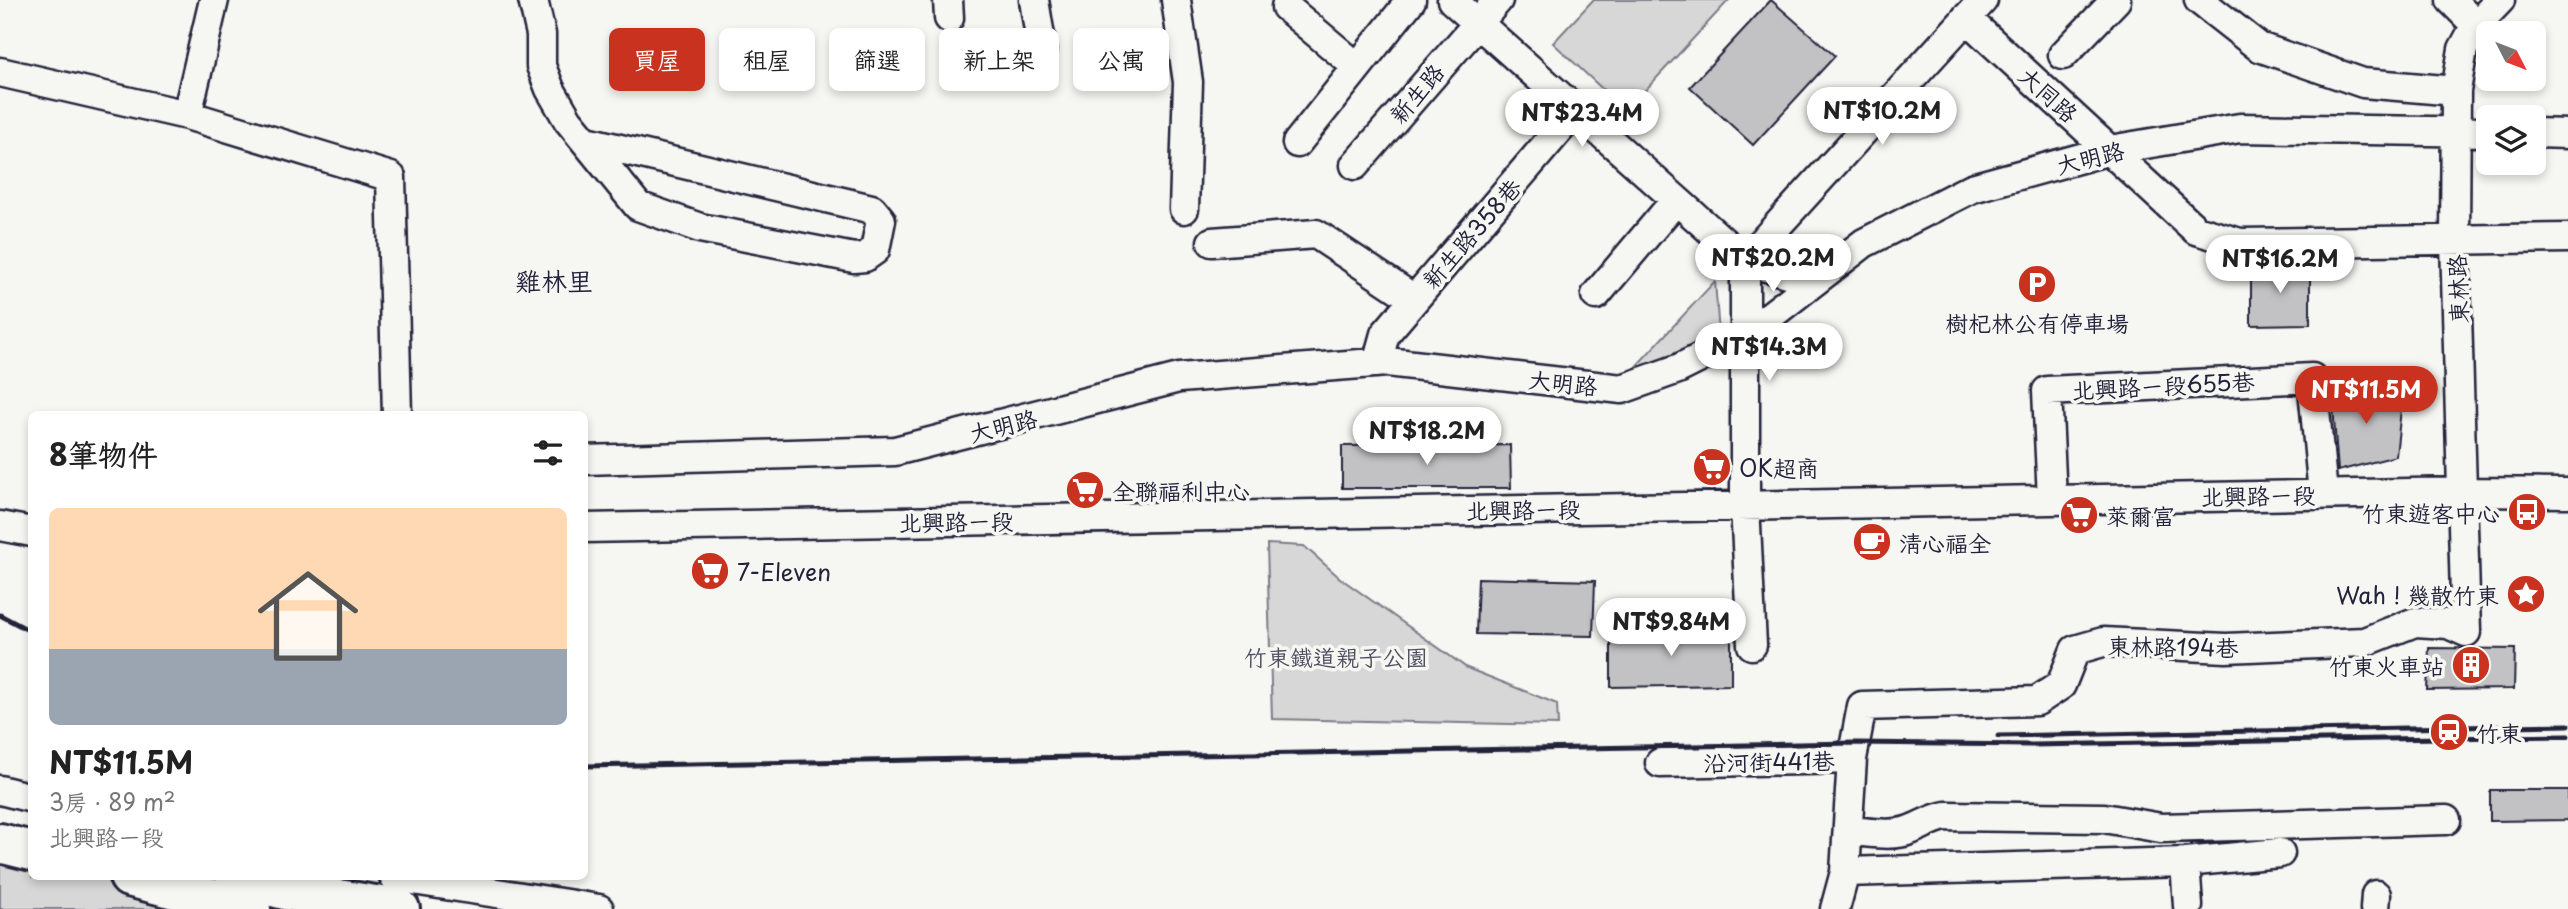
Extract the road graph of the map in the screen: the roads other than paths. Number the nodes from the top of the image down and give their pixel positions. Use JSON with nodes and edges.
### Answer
{"nodes":[{"id":1,"x":214,"y":0,"type":"edge"},
{"id":2,"x":533,"y":0,"type":"edge"},
{"id":3,"x":1034,"y":0,"type":"edge"},
{"id":4,"x":1176,"y":0,"type":"edge"},
{"id":5,"x":1411,"y":0,"type":"edge"},
{"id":6,"x":1452,"y":0,"type":"edge"},
{"id":7,"x":1498,"y":0,"type":"edge"},
{"id":8,"x":2199,"y":0,"type":"edge"},
{"id":9,"x":2451,"y":0,"type":"edge"},
{"id":10,"x":2500,"y":0,"type":"edge"},
{"id":11,"x":2104,"y":4,"type":"edge"},
{"id":12,"x":1286,"y":7,"type":"dead end"},
{"id":13,"x":1974,"y":9,"type":"edge"},
{"id":14,"x":2480,"y":21,"type":"edge"},
{"id":15,"x":1477,"y":22,"type":"junction"},
{"id":16,"x":2476,"y":25,"type":"joint"},
{"id":17,"x":1039,"y":28,"type":"edge"},
{"id":18,"x":2063,"y":55,"type":"dead end"},
{"id":19,"x":1356,"y":66,"type":"junction"},
{"id":20,"x":0,"y":72,"type":"edge"},
{"id":21,"x":2456,"y":91,"type":"junction"},
{"id":22,"x":1576,"y":110,"type":"junction"},
{"id":23,"x":187,"y":115,"type":"junction"},
{"id":24,"x":2457,"y":132,"type":"junction"},
{"id":25,"x":2476,"y":132,"type":"edge"},
{"id":26,"x":2546,"y":133,"type":"edge"},
{"id":27,"x":2568,"y":134,"type":"edge"},
{"id":28,"x":587,"y":141,"type":"junction"},
{"id":29,"x":1297,"y":143,"type":"dead end"},
{"id":30,"x":2110,"y":150,"type":"junction"},
{"id":31,"x":1355,"y":165,"type":"dead end"},
{"id":32,"x":1676,"y":200,"type":"junction"},
{"id":33,"x":1184,"y":209,"type":"dead end"},
{"id":34,"x":2568,"y":238,"type":"edge"},
{"id":35,"x":2455,"y":240,"type":"junction"},
{"id":36,"x":1212,"y":242,"type":"dead end"},
{"id":37,"x":1745,"y":261,"type":"junction"},
{"id":38,"x":1815,"y":281,"type":"junction"},
{"id":39,"x":1596,"y":295,"type":"dead end"},
{"id":40,"x":1414,"y":299,"type":"junction"},
{"id":41,"x":1744,"y":336,"type":"junction"},
{"id":42,"x":1377,"y":363,"type":"junction"},
{"id":43,"x":397,"y":411,"type":"edge"},
{"id":44,"x":588,"y":460,"type":"edge"},
{"id":45,"x":2462,"y":492,"type":"junction"},
{"id":46,"x":2323,"y":494,"type":"junction"},
{"id":47,"x":2568,"y":494,"type":"edge"},
{"id":48,"x":2052,"y":499,"type":"junction"},
{"id":49,"x":1745,"y":505,"type":"junction"},
{"id":50,"x":0,"y":526,"type":"edge"},
{"id":51,"x":588,"y":528,"type":"edge"},
{"id":52,"x":28,"y":531,"type":"edge"},
{"id":53,"x":2466,"y":632,"type":"joint"},
{"id":54,"x":1752,"y":645,"type":"dead end"},
{"id":55,"x":1852,"y":760,"type":"junction"},
{"id":56,"x":1660,"y":764,"type":"dead end"},
{"id":57,"x":0,"y":790,"type":"edge"},
{"id":58,"x":28,"y":797,"type":"edge"},
{"id":59,"x":0,"y":815,"type":"edge"},
{"id":60,"x":2446,"y":820,"type":"dead end"},
{"id":61,"x":28,"y":822,"type":"edge"},
{"id":62,"x":1849,"y":831,"type":"junction"},
{"id":63,"x":0,"y":843,"type":"edge"},
{"id":64,"x":28,"y":850,"type":"edge"},
{"id":65,"x":2280,"y":853,"type":"dead end"},
{"id":66,"x":2185,"y":862,"type":"junction"},
{"id":67,"x":1844,"y":872,"type":"junction"},
{"id":68,"x":140,"y":880,"type":"edge"},
{"id":69,"x":247,"y":880,"type":"edge"},
{"id":70,"x":413,"y":880,"type":"edge"},
{"id":71,"x":2188,"y":906,"type":"dead end"},
{"id":72,"x":251,"y":909,"type":"edge"},
{"id":73,"x":400,"y":909,"type":"edge"},
{"id":74,"x":598,"y":909,"type":"edge"},
{"id":75,"x":1835,"y":909,"type":"edge"}],
"edges":[{"from":1,"to":23,"type":"street"},
{"from":2,"to":28,"type":"street"},
{"from":3,"to":17,"type":"street"},
{"from":4,"to":33,"type":"street"},
{"from":5,"to":19,"type":"street"},
{"from":6,"to":15,"type":"street"},
{"from":7,"to":15,"type":"street","name":"新生路"},
{"from":8,"to":21,"type":"street"},
{"from":9,"to":16,"type":"street"},
{"from":10,"to":14,"type":"street","name":"東林路"},
{"from":11,"to":18,"type":"street"},
{"from":12,"to":19,"type":"street"},
{"from":13,"to":30,"type":"street","name":"大同路"},
{"from":13,"to":37,"type":"street"},
{"from":15,"to":22,"type":"street"},
{"from":15,"to":31,"type":"street","name":"新生路"},
{"from":16,"to":21,"type":"street","name":"東林路"},
{"from":19,"to":29,"type":"street"},
{"from":20,"to":23,"type":"street"},
{"from":21,"to":24,"type":"street","name":"東林路"},
{"from":22,"to":32,"type":"street"},
{"from":22,"to":40,"type":"street","name":"新生路358巷"},
{"from":23,"to":43,"type":"street"},
{"from":24,"to":25,"type":"street","name":"大明路"},
{"from":24,"to":30,"type":"street","name":"大明路"},
{"from":24,"to":35,"type":"street","name":"東林路"},
{"from":26,"to":27,"type":"street"},
{"from":28,"to":28,"type":"street"},
{"from":30,"to":35,"type":"street","name":"大同路"},
{"from":30,"to":38,"type":"street","name":"大明路"},
{"from":32,"to":37,"type":"street"},
{"from":32,"to":39,"type":"street"},
{"from":34,"to":35,"type":"street","name":"大同路"},
{"from":35,"to":45,"type":"street","name":"東林路"},
{"from":36,"to":40,"type":"street"},
{"from":37,"to":38,"type":"street"},
{"from":37,"to":41,"type":"street"},
{"from":38,"to":41,"type":"street","name":"大明路"},
{"from":40,"to":42,"type":"street","name":"新生路358巷"},
{"from":41,"to":42,"type":"street","name":"大明路"},
{"from":41,"to":49,"type":"street"},
{"from":42,"to":44,"type":"street","name":"大明路"},
{"from":45,"to":46,"type":"street","name":"北興路ㄧ段"},
{"from":45,"to":47,"type":"street","name":"北興路ㄧ段"},
{"from":45,"to":53,"type":"street","name":"東林路"},
{"from":46,"to":48,"type":"street","name":"北興路ㄧ段"},
{"from":46,"to":48,"type":"street","name":"北興路ㄧ段655巷"},
{"from":48,"to":49,"type":"street","name":"北興路ㄧ段"},
{"from":49,"to":51,"type":"street","name":"北興路ㄧ段"},
{"from":49,"to":54,"type":"street"},
{"from":50,"to":52,"type":"street"},
{"from":53,"to":55,"type":"street","name":"東林路194巷"},
{"from":55,"to":56,"type":"street","name":"沿河街441巷"},
{"from":55,"to":62,"type":"street","name":"沿河街441巷"},
{"from":57,"to":58,"type":"street"},
{"from":59,"to":61,"type":"highway"},
{"from":60,"to":62,"type":"street"},
{"from":62,"to":67,"type":"street","name":"沿河街441巷"},
{"from":63,"to":64,"type":"highway"},
{"from":65,"to":66,"type":"street"},
{"from":66,"to":67,"type":"street"},
{"from":66,"to":71,"type":"street"},
{"from":67,"to":75,"type":"street","name":"沿河街441巷"},
{"from":68,"to":72,"type":"highway"},
{"from":69,"to":73,"type":"highway"},
{"from":70,"to":74,"type":"street"}]}
